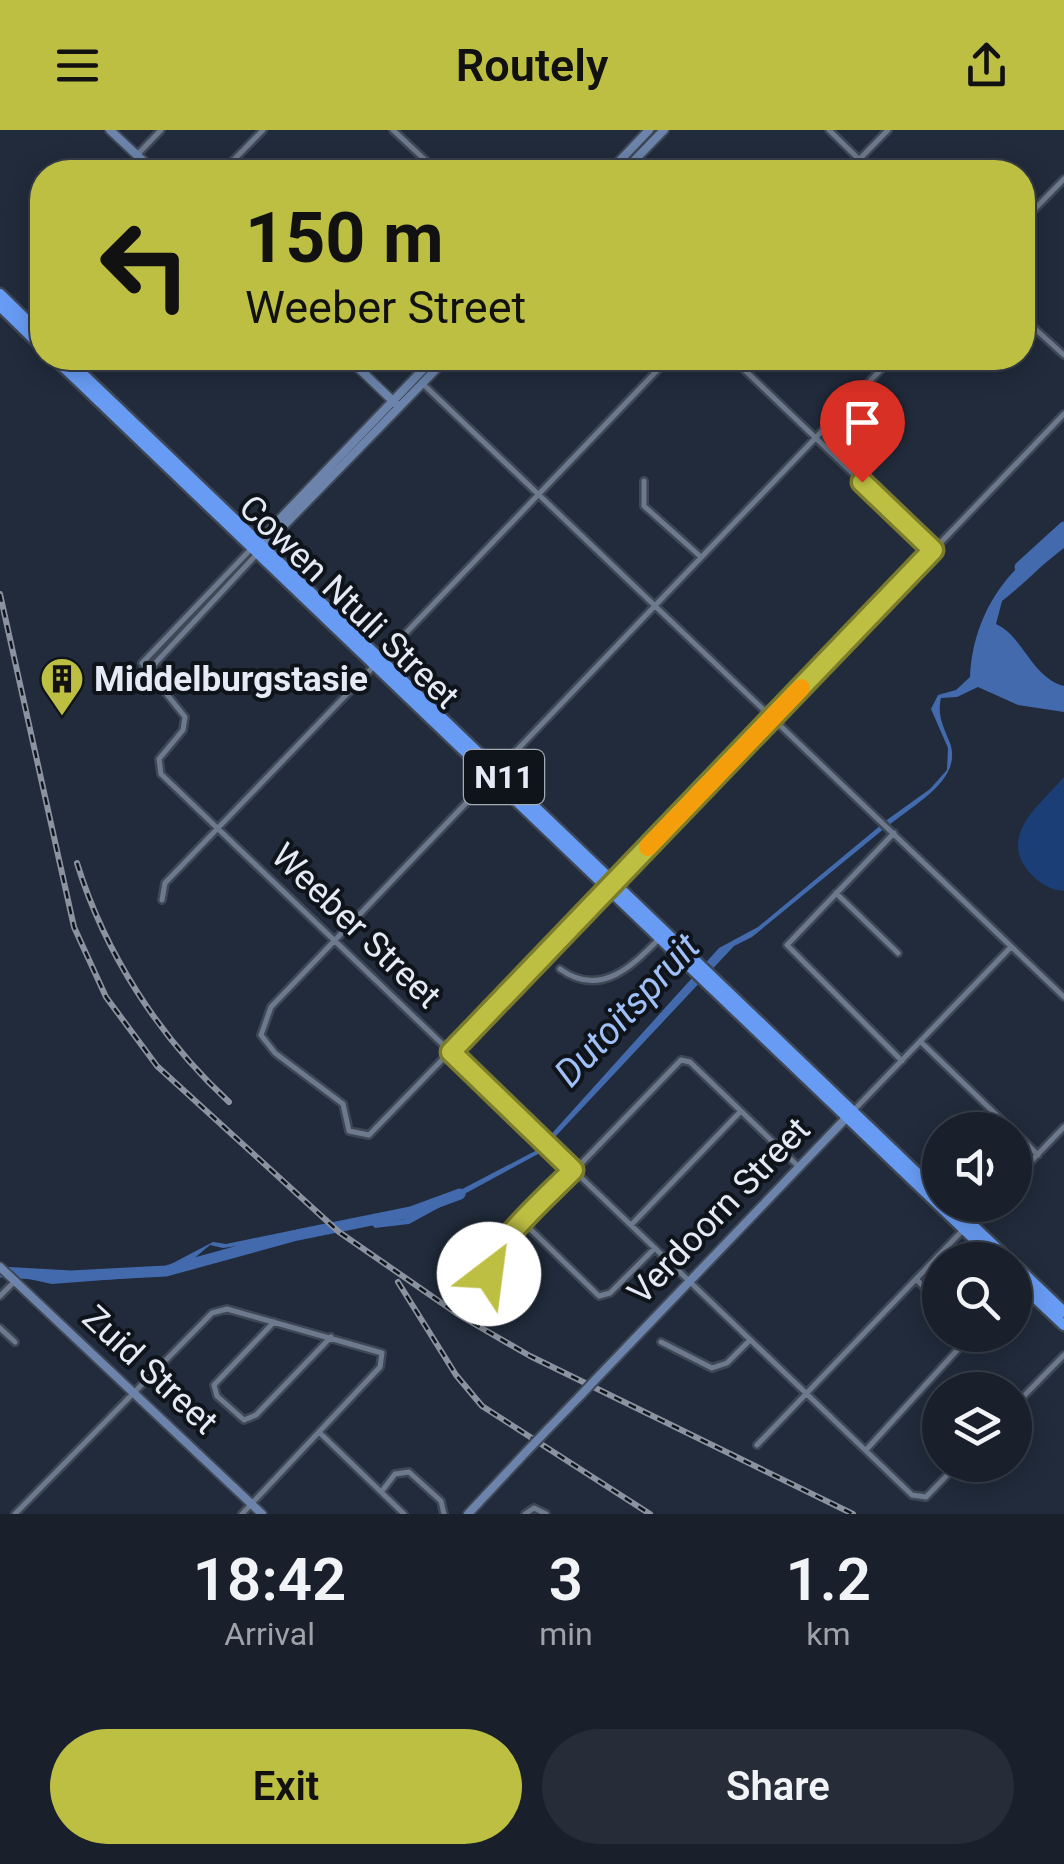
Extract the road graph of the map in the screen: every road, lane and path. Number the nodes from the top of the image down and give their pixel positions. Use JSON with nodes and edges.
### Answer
{"nodes":[{"id":1,"x":110,"y":130,"type":"edge"},
{"id":2,"x":161,"y":130,"type":"edge"},
{"id":3,"x":263,"y":130,"type":"edge"},
{"id":4,"x":393,"y":130,"type":"edge"},
{"id":5,"x":650,"y":130,"type":"edge"},
{"id":6,"x":664,"y":130,"type":"edge"},
{"id":7,"x":829,"y":130,"type":"edge"},
{"id":8,"x":888,"y":130,"type":"edge"},
{"id":9,"x":137,"y":156,"type":"junction"},
{"id":10,"x":141,"y":160,"type":"edge"},
{"id":11,"x":234,"y":160,"type":"edge"},
{"id":12,"x":425,"y":160,"type":"edge"},
{"id":13,"x":621,"y":160,"type":"edge"},
{"id":14,"x":635,"y":160,"type":"edge"},
{"id":15,"x":859,"y":160,"type":"joint"},
{"id":16,"x":1064,"y":179,"type":"edge"},
{"id":17,"x":1035,"y":209,"type":"edge"},
{"id":18,"x":0,"y":294,"type":"edge"},
{"id":19,"x":0,"y":306,"type":"edge"},
{"id":20,"x":30,"y":323,"type":"edge"},
{"id":21,"x":1035,"y":329,"type":"edge"},
{"id":22,"x":30,"y":335,"type":"edge"},
{"id":23,"x":1064,"y":355,"type":"edge"},
{"id":24,"x":67,"y":370,"type":"edge"},
{"id":25,"x":78,"y":370,"type":"edge"},
{"id":26,"x":361,"y":370,"type":"edge"},
{"id":27,"x":426,"y":370,"type":"edge"},
{"id":28,"x":432,"y":370,"type":"edge"},
{"id":29,"x":656,"y":370,"type":"edge"},
{"id":30,"x":745,"y":370,"type":"edge"},
{"id":31,"x":881,"y":370,"type":"edge"},
{"id":32,"x":419,"y":380,"type":"junction"},
{"id":33,"x":396,"y":403,"type":"junction"},
{"id":34,"x":1064,"y":414,"type":"edge"},
{"id":35,"x":816,"y":438,"type":"junction"},
{"id":36,"x":644,"y":480,"type":"dead end"},
{"id":37,"x":539,"y":492,"type":"junction"},
{"id":38,"x":258,"y":547,"type":"junction"},
{"id":39,"x":933,"y":550,"type":"junction"},
{"id":40,"x":701,"y":557,"type":"junction"},
{"id":41,"x":656,"y":604,"type":"junction"},
{"id":42,"x":379,"y":661,"type":"junction"},
{"id":43,"x":148,"y":672,"type":"junction"},
{"id":44,"x":774,"y":717,"type":"junction"},
{"id":45,"x":494,"y":773,"type":"junction"},
{"id":46,"x":218,"y":828,"type":"junction"},
{"id":47,"x":891,"y":831,"type":"junction"},
{"id":48,"x":612,"y":885,"type":"junction"},
{"id":49,"x":836,"y":892,"type":"junction"},
{"id":50,"x":162,"y":900,"type":"dead end"},
{"id":51,"x":660,"y":939,"type":"junction"},
{"id":52,"x":332,"y":942,"type":"junction"},
{"id":53,"x":1012,"y":946,"type":"junction"},
{"id":54,"x":898,"y":953,"type":"dead end"},
{"id":55,"x":694,"y":966,"type":"junction"},
{"id":56,"x":560,"y":969,"type":"dead end"},
{"id":57,"x":1064,"y":997,"type":"edge"},
{"id":58,"x":921,"y":1042,"type":"junction"},
{"id":59,"x":451,"y":1052,"type":"junction"},
{"id":60,"x":902,"y":1061,"type":"junction"},
{"id":61,"x":741,"y":1111,"type":"junction"},
{"id":62,"x":994,"y":1112,"type":"edge"},
{"id":63,"x":849,"y":1115,"type":"junction"},
{"id":64,"x":1064,"y":1127,"type":"edge"},
{"id":65,"x":1032,"y":1149,"type":"edge"},
{"id":66,"x":1038,"y":1155,"type":"junction"},
{"id":67,"x":1032,"y":1161,"type":"edge"},
{"id":68,"x":799,"y":1166,"type":"junction"},
{"id":69,"x":573,"y":1170,"type":"junction"},
{"id":70,"x":922,"y":1179,"type":"edge"},
{"id":71,"x":964,"y":1222,"type":"edge"},
{"id":72,"x":971,"y":1222,"type":"edge"},
{"id":73,"x":524,"y":1223,"type":"junction"},
{"id":74,"x":631,"y":1225,"type":"junction"},
{"id":75,"x":967,"y":1226,"type":"junction"},
{"id":76,"x":981,"y":1242,"type":"edge"},
{"id":77,"x":987,"y":1242,"type":"edge"},
{"id":78,"x":655,"y":1248,"type":"junction"},
{"id":79,"x":0,"y":1266,"type":"edge"},
{"id":80,"x":916,"y":1280,"type":"junction"},
{"id":81,"x":15,"y":1281,"type":"junction"},
{"id":82,"x":689,"y":1282,"type":"junction"},
{"id":83,"x":1032,"y":1282,"type":"edge"},
{"id":84,"x":922,"y":1286,"type":"edge"},
{"id":85,"x":494,"y":1288,"type":"dead end"},
{"id":86,"x":1032,"y":1294,"type":"edge"},
{"id":87,"x":0,"y":1296,"type":"edge"},
{"id":88,"x":1064,"y":1312,"type":"edge"},
{"id":89,"x":274,"y":1322,"type":"junction"},
{"id":90,"x":1064,"y":1325,"type":"edge"},
{"id":91,"x":0,"y":1328,"type":"edge"},
{"id":92,"x":331,"y":1337,"type":"junction"},
{"id":93,"x":750,"y":1340,"type":"junction"},
{"id":94,"x":14,"y":1342,"type":"dead end"},
{"id":95,"x":661,"y":1342,"type":"dead end"},
{"id":96,"x":955,"y":1352,"type":"edge"},
{"id":97,"x":1064,"y":1355,"type":"edge"},
{"id":98,"x":1032,"y":1388,"type":"edge"},
{"id":99,"x":133,"y":1392,"type":"junction"},
{"id":100,"x":806,"y":1393,"type":"junction"},
{"id":101,"x":320,"y":1433,"type":"junction"},
{"id":102,"x":756,"y":1446,"type":"dead end"},
{"id":103,"x":865,"y":1450,"type":"junction"},
{"id":104,"x":939,"y":1482,"type":"edge"},
{"id":105,"x":382,"y":1490,"type":"junction"},
{"id":106,"x":252,"y":1504,"type":"junction"},
{"id":107,"x":15,"y":1514,"type":"edge"},
{"id":108,"x":242,"y":1514,"type":"edge"},
{"id":109,"x":262,"y":1514,"type":"edge"},
{"id":110,"x":404,"y":1514,"type":"edge"},
{"id":111,"x":444,"y":1514,"type":"edge"},
{"id":112,"x":468,"y":1514,"type":"edge"},
{"id":113,"x":525,"y":1514,"type":"edge"},
{"id":114,"x":546,"y":1514,"type":"edge"}],
"edges":[{"from":1,"to":9,"type":"street"},
{"from":2,"to":9,"type":"street"},
{"from":3,"to":11,"type":"street"},
{"from":4,"to":12,"type":"street"},
{"from":5,"to":13,"type":"street"},
{"from":6,"to":14,"type":"street"},
{"from":7,"to":15,"type":"street"},
{"from":8,"to":15,"type":"street"},
{"from":9,"to":10,"type":"street"},
{"from":16,"to":17,"type":"street"},
{"from":18,"to":20,"type":"highway"},
{"from":19,"to":22,"type":"highway"},
{"from":21,"to":23,"type":"street"},
{"from":24,"to":38,"type":"highway","name":"Cowen Ntuli Street","number":"N11"},
{"from":25,"to":38,"type":"highway","name":"Cowen Ntuli Street","number":"N11"},
{"from":26,"to":33,"type":"street"},
{"from":27,"to":32,"type":"street"},
{"from":28,"to":32,"type":"street"},
{"from":29,"to":37,"type":"street"},
{"from":30,"to":35,"type":"street"},
{"from":31,"to":35,"type":"street"},
{"from":32,"to":33,"type":"street"},
{"from":32,"to":37,"type":"street"},
{"from":33,"to":38,"type":"street"},
{"from":34,"to":39,"type":"street"},
{"from":35,"to":39,"type":"street"},
{"from":35,"to":40,"type":"street"},
{"from":36,"to":40,"type":"street"},
{"from":37,"to":41,"type":"street"},
{"from":37,"to":42,"type":"street"},
{"from":38,"to":42,"type":"highway","name":"Cowen Ntuli Street","number":"N11"},
{"from":38,"to":43,"type":"street"},
{"from":38,"to":43,"type":"street","name":"Weeber Street"},
{"from":39,"to":44,"type":"street"},
{"from":40,"to":41,"type":"street"},
{"from":41,"to":44,"type":"street"},
{"from":41,"to":45,"type":"street"},
{"from":42,"to":45,"type":"highway","name":"Cowen Ntuli Street","number":"N11"},
{"from":42,"to":46,"type":"street"},
{"from":43,"to":46,"type":"street","name":"Weeber Street"},
{"from":44,"to":47,"type":"street"},
{"from":44,"to":48,"type":"street"},
{"from":45,"to":48,"type":"highway","name":"Cowen Ntuli Street","number":"N11"},
{"from":45,"to":52,"type":"street"},
{"from":46,"to":50,"type":"street"},
{"from":46,"to":52,"type":"street","name":"Weeber Street"},
{"from":47,"to":49,"type":"street"},
{"from":47,"to":53,"type":"street"},
{"from":48,"to":51,"type":"highway","name":"Cowen Ntuli Street","number":"N11"},
{"from":48,"to":55,"type":"highway","name":"Cowen Ntuli Street","number":"N11"},
{"from":48,"to":59,"type":"street"},
{"from":49,"to":54,"type":"street"},
{"from":49,"to":60,"type":"street"},
{"from":51,"to":55,"type":"highway","name":"Cowen Ntuli Street","number":"N11"},
{"from":51,"to":56,"type":"street"},
{"from":52,"to":59,"type":"street","name":"Weeber Street"},
{"from":52,"to":59,"type":"street"},
{"from":53,"to":57,"type":"street"},
{"from":53,"to":58,"type":"street","name":"Verdoorn Street"},
{"from":55,"to":63,"type":"highway","name":"Cowen Ntuli Street","number":"N11"},
{"from":58,"to":60,"type":"street","name":"Verdoorn Street"},
{"from":58,"to":62,"type":"street"},
{"from":59,"to":69,"type":"street","name":"Weeber Street"},
{"from":60,"to":63,"type":"street","name":"Verdoorn Street"},
{"from":61,"to":68,"type":"street"},
{"from":61,"to":69,"type":"street"},
{"from":61,"to":74,"type":"street"},
{"from":63,"to":68,"type":"street","name":"Verdoorn Street"},
{"from":63,"to":70,"type":"highway","name":"Cowen Ntuli Street","number":"N11"},
{"from":63,"to":75,"type":"highway","name":"Cowen Ntuli Street","number":"N11"},
{"from":64,"to":66,"type":"street"},
{"from":65,"to":66,"type":"street"},
{"from":66,"to":67,"type":"street"},
{"from":68,"to":82,"type":"street","name":"Verdoorn Street"},
{"from":69,"to":73,"type":"street"},
{"from":69,"to":74,"type":"street","name":"Weeber Street"},
{"from":71,"to":75,"type":"highway","name":"Cowen Ntuli Street","number":"N11"},
{"from":72,"to":75,"type":"street"},
{"from":73,"to":78,"type":"street"},
{"from":73,"to":85,"type":"street"},
{"from":74,"to":78,"type":"street","name":"Weeber Street"},
{"from":75,"to":76,"type":"highway","name":"Cowen Ntuli Street","number":"N11"},
{"from":75,"to":77,"type":"highway","name":"Cowen Ntuli Street","number":"N11"},
{"from":75,"to":80,"type":"street"},
{"from":78,"to":82,"type":"street","name":"Weeber Street"},
{"from":79,"to":81,"type":"street","name":"Zuid Street"},
{"from":80,"to":84,"type":"street"},
{"from":80,"to":100,"type":"street"},
{"from":81,"to":87,"type":"street"},
{"from":81,"to":99,"type":"street","name":"Zuid Street"},
{"from":82,"to":93,"type":"street","name":"Weeber Street"},
{"from":82,"to":112,"type":"street","name":"Verdoorn Street","bridge":true},
{"from":83,"to":88,"type":"highway"},
{"from":86,"to":90,"type":"highway"},
{"from":89,"to":92,"type":"street"},
{"from":89,"to":92,"type":"street"},
{"from":89,"to":99,"type":"street"},
{"from":91,"to":94,"type":"street"},
{"from":92,"to":101,"type":"street"},
{"from":93,"to":95,"type":"street"},
{"from":93,"to":100,"type":"street","name":"Weeber Street"},
{"from":96,"to":103,"type":"street"},
{"from":97,"to":98,"type":"street"},
{"from":99,"to":106,"type":"street","name":"Zuid Street"},
{"from":99,"to":107,"type":"street"},
{"from":100,"to":102,"type":"street"},
{"from":100,"to":103,"type":"street","name":"Weeber Street"},
{"from":101,"to":105,"type":"street"},
{"from":101,"to":106,"type":"street"},
{"from":103,"to":104,"type":"street","name":"Weeber Street"},
{"from":105,"to":110,"type":"street"},
{"from":105,"to":111,"type":"street"},
{"from":106,"to":108,"type":"street"},
{"from":106,"to":109,"type":"street","name":"Zuid Street"},
{"from":113,"to":114,"type":"street"}]}
